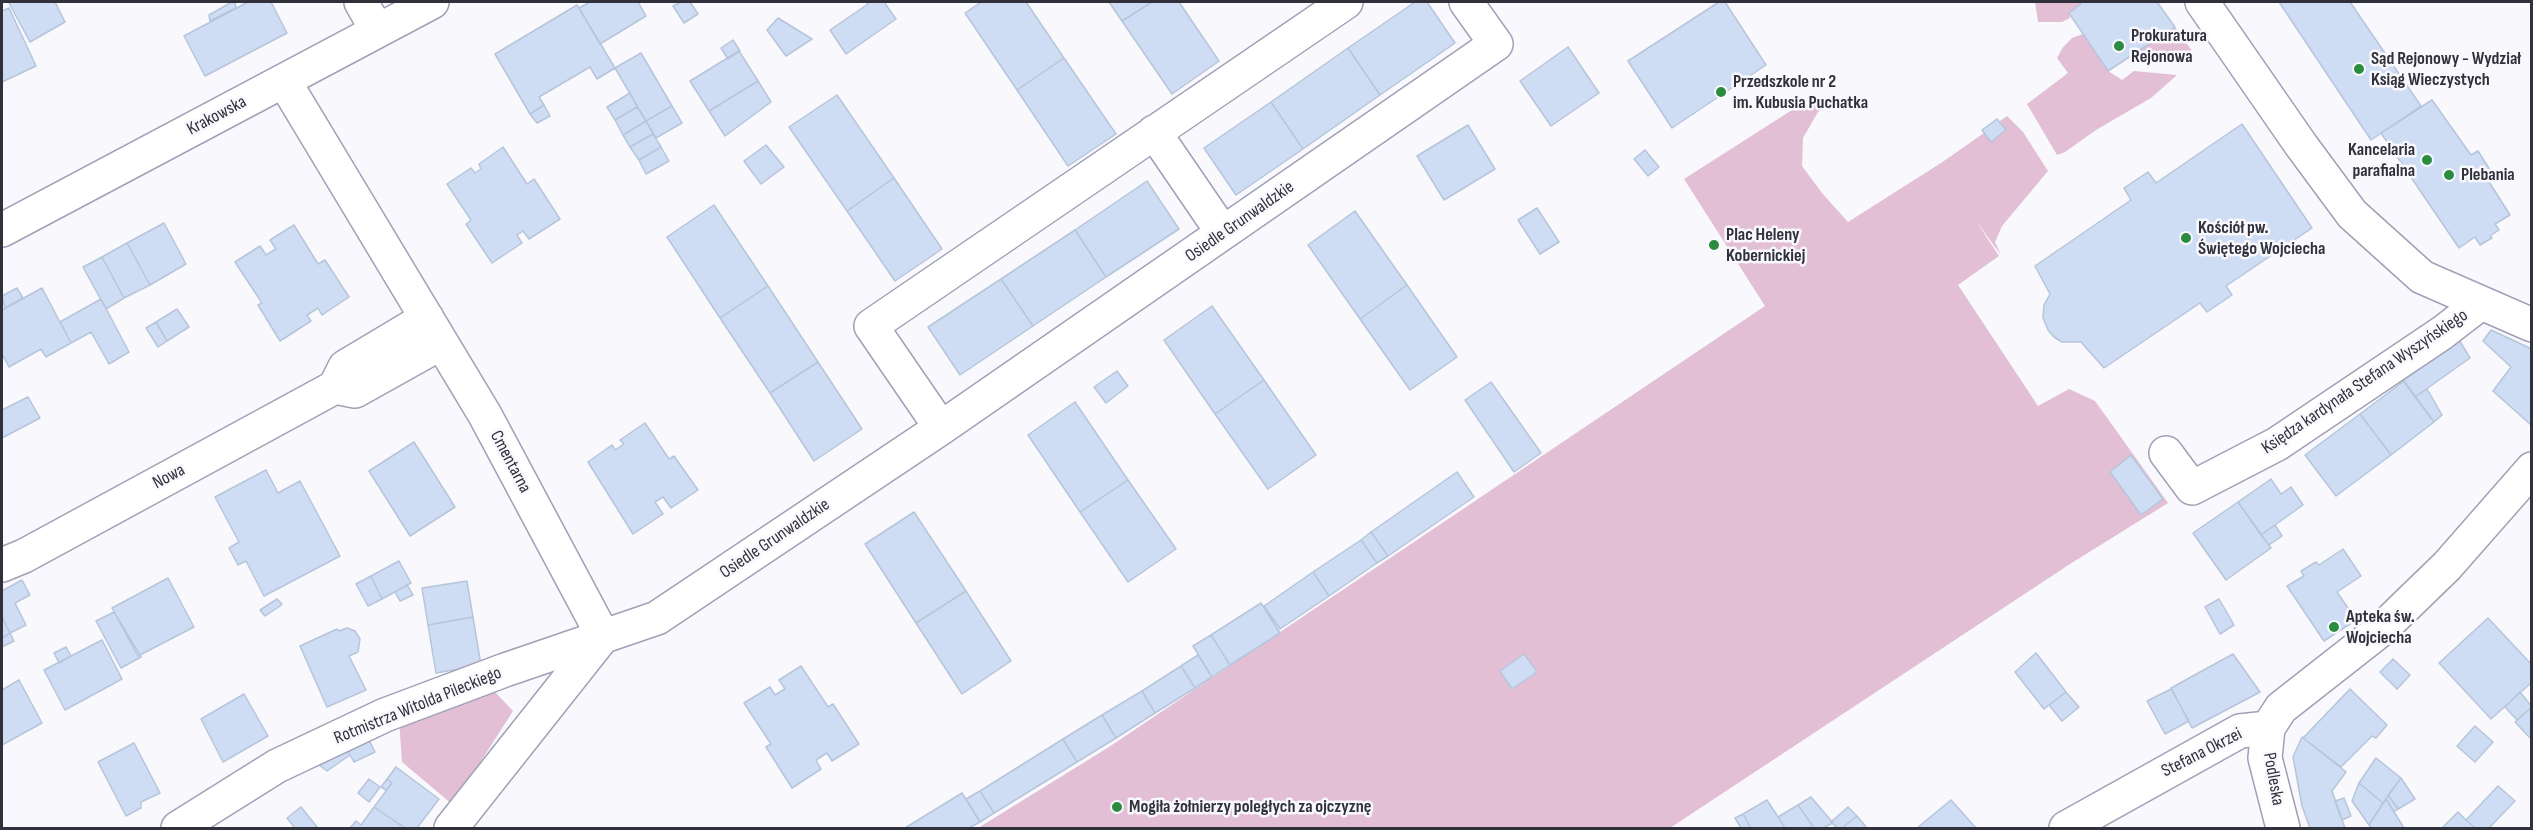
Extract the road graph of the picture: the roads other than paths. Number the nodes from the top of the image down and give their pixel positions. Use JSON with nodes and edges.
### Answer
{"nodes":[{"id":1,"x":361,"y":2,"type":"edge"},
{"id":2,"x":432,"y":2,"type":"edge"},
{"id":3,"x":1346,"y":2,"type":"edge"},
{"id":4,"x":1466,"y":2,"type":"edge"},
{"id":5,"x":2202,"y":2,"type":"edge"},
{"id":6,"x":376,"y":30,"type":"junction"},
{"id":7,"x":284,"y":81,"type":"junction"},
{"id":8,"x":1154,"y":132,"type":"junction"},
{"id":9,"x":2,"y":230,"type":"edge"},
{"id":10,"x":1223,"y":233,"type":"junction"},
{"id":11,"x":2481,"y":303,"type":"junction"},
{"id":12,"x":2532,"y":325,"type":"edge"},
{"id":13,"x":434,"y":330,"type":"junction"},
{"id":14,"x":941,"y":428,"type":"junction"},
{"id":15,"x":2166,"y":453,"type":"dead end"},
{"id":16,"x":2532,"y":469,"type":"edge"},
{"id":17,"x":2,"y":566,"type":"edge"},
{"id":18,"x":603,"y":636,"type":"junction"},
{"id":19,"x":2268,"y":728,"type":"junction"},
{"id":20,"x":198,"y":824,"type":"edge"},
{"id":21,"x":451,"y":828,"type":"edge"},
{"id":22,"x":2066,"y":828,"type":"edge"},
{"id":23,"x":2283,"y":828,"type":"edge"}],
"edges":[{"from":1,"to":6,"type":"street"},
{"from":2,"to":6,"type":"street","name":"Krakowska"},
{"from":3,"to":8,"type":"street"},
{"from":4,"to":10,"type":"street","name":"Osiedle Grunwaldzkie"},
{"from":5,"to":11,"type":"street","name":"Księdza kardynała Stefana Wyszyńskiego"},
{"from":6,"to":7,"type":"street","name":"Krakowska"},
{"from":7,"to":9,"type":"street","name":"Krakowska"},
{"from":7,"to":13,"type":"street","name":"Cmentarna"},
{"from":8,"to":10,"type":"street"},
{"from":8,"to":14,"type":"street"},
{"from":10,"to":14,"type":"street","name":"Osiedle Grunwaldzkie"},
{"from":11,"to":12,"type":"street","name":"Księdza kardynała Stefana Wyszyńskiego"},
{"from":11,"to":15,"type":"street","name":"Księdza kardynała Stefana Wyszyńskiego"},
{"from":13,"to":17,"type":"street","name":"Nowa"},
{"from":13,"to":18,"type":"street","name":"Cmentarna"},
{"from":14,"to":18,"type":"street","name":"Osiedle Grunwaldzkie"},
{"from":16,"to":19,"type":"street","name":"Stefana Okrzei"},
{"from":18,"to":20,"type":"street","name":"Rotmistrza Witolda Pileckiego"},
{"from":18,"to":21,"type":"street"},
{"from":19,"to":22,"type":"street","name":"Stefana Okrzei"},
{"from":19,"to":23,"type":"street","name":"Podleska"}]}
